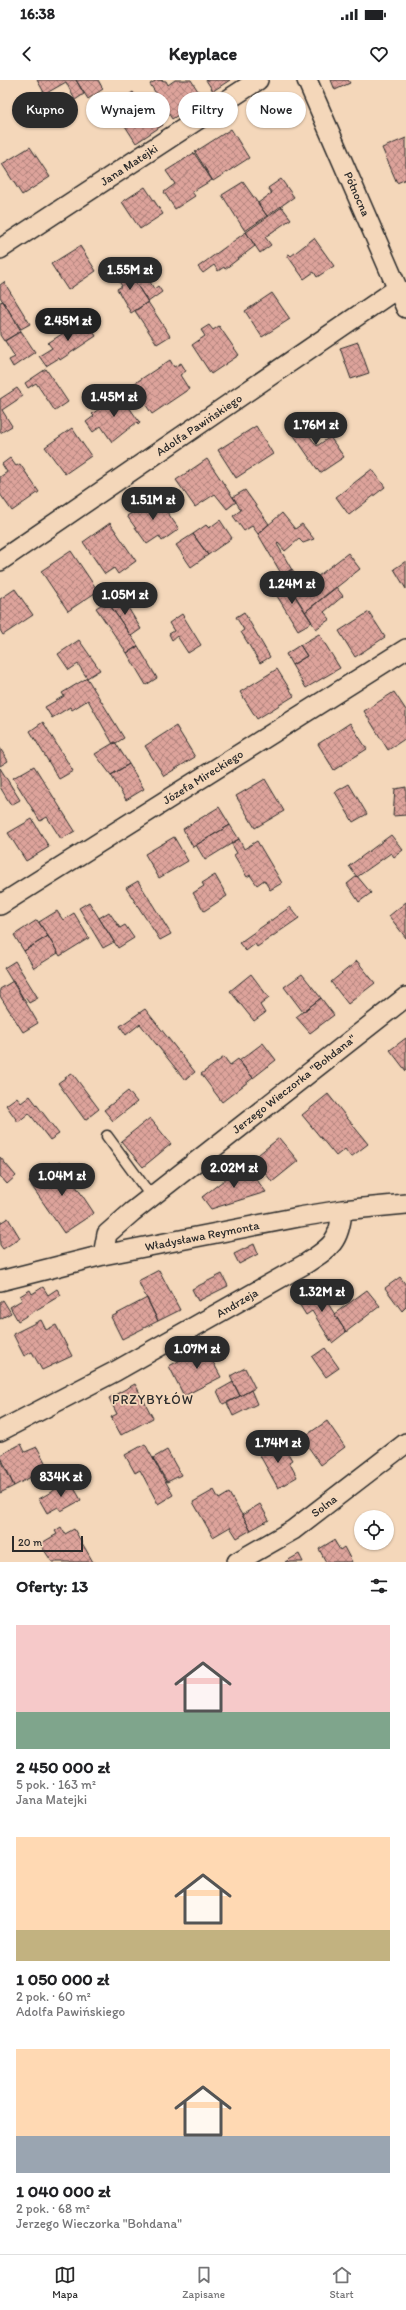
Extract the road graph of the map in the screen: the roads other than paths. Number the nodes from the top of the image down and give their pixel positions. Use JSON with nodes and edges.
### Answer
{"nodes":[{"id":1,"x":258,"y":80,"type":"edge"},
{"id":2,"x":307,"y":80,"type":"edge"},
{"id":3,"x":0,"y":249,"type":"edge"},
{"id":4,"x":398,"y":288,"type":"junction"},
{"id":5,"x":406,"y":308,"type":"edge"},
{"id":6,"x":0,"y":561,"type":"edge"},
{"id":7,"x":406,"y":649,"type":"edge"},
{"id":8,"x":0,"y":905,"type":"edge"},
{"id":9,"x":406,"y":997,"type":"edge"},
{"id":10,"x":107,"y":1136,"type":"dead end"},
{"id":11,"x":151,"y":1196,"type":"junction"},
{"id":12,"x":406,"y":1204,"type":"edge"},
{"id":13,"x":342,"y":1210,"type":"junction"},
{"id":14,"x":103,"y":1255,"type":"junction"},
{"id":15,"x":0,"y":1281,"type":"edge"},
{"id":16,"x":0,"y":1431,"type":"edge"},
{"id":17,"x":406,"y":1443,"type":"edge"},
{"id":18,"x":237,"y":1562,"type":"edge"}],
"edges":[{"from":1,"to":3,"type":"street","name":"Jana Matejki"},
{"from":2,"to":4,"type":"street","name":"Północna"},
{"from":4,"to":5,"type":"street","name":"Północna"},
{"from":4,"to":6,"type":"street","name":"Adolfa Pawińskiego"},
{"from":7,"to":8,"type":"street","name":"Józefa Mireckiego"},
{"from":9,"to":11,"type":"street","name":"Jerzego Wieczorka \"Bohdana\""},
{"from":10,"to":11,"type":"lane"},
{"from":11,"to":14,"type":"street","name":"Jerzego Wieczorka \"Bohdana\""},
{"from":12,"to":13,"type":"street","name":"Władysława Reymonta"},
{"from":13,"to":14,"type":"street","name":"Władysława Reymonta"},
{"from":13,"to":16,"type":"street","name":"Andrzeja"},
{"from":14,"to":15,"type":"street","name":"Władysława Reymonta"},
{"from":17,"to":18,"type":"street","name":"Solna"}]}
